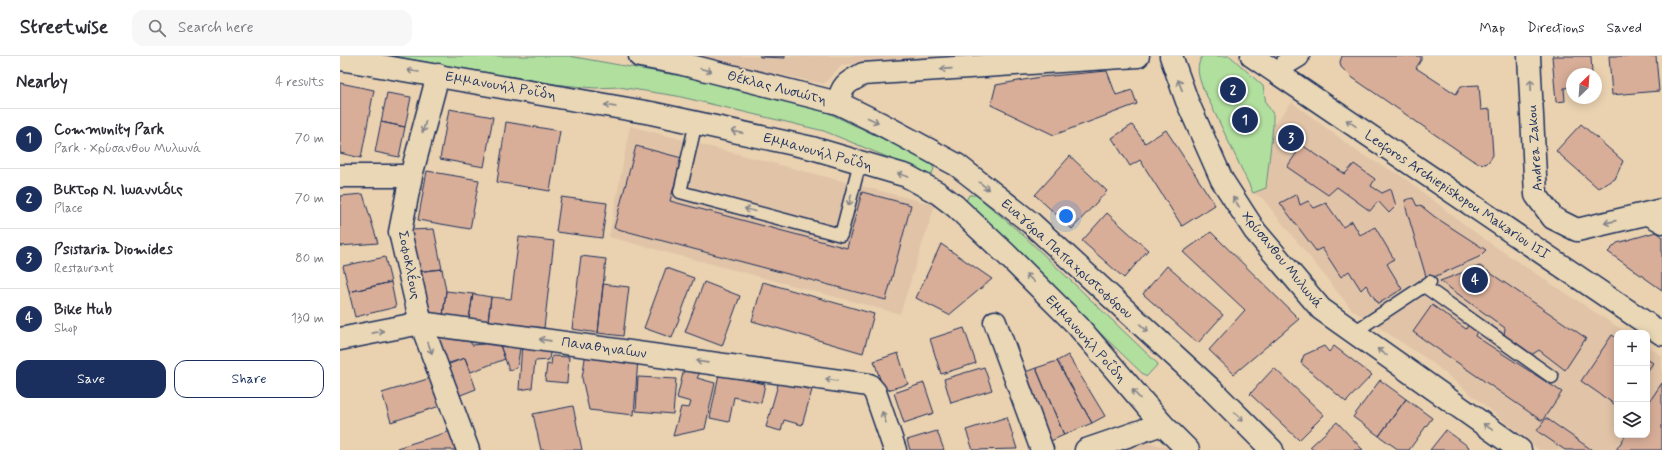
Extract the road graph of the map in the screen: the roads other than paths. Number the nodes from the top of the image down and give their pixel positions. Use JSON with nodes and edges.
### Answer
{"nodes":[{"id":1,"x":640,"y":56,"type":"edge"},
{"id":2,"x":1138,"y":56,"type":"edge"},
{"id":3,"x":1171,"y":56,"type":"edge"},
{"id":4,"x":1252,"y":56,"type":"edge"},
{"id":5,"x":1529,"y":56,"type":"edge"},
{"id":6,"x":1288,"y":58,"type":"edge"},
{"id":7,"x":340,"y":59,"type":"edge"},
{"id":8,"x":678,"y":60,"type":"edge"},
{"id":9,"x":438,"y":76,"type":"junction"},
{"id":10,"x":838,"y":103,"type":"junction"},
{"id":11,"x":696,"y":122,"type":"junction"},
{"id":12,"x":860,"y":162,"type":"junction"},
{"id":13,"x":957,"y":165,"type":"junction"},
{"id":14,"x":340,"y":176,"type":"edge"},
{"id":15,"x":411,"y":176,"type":"junction"},
{"id":16,"x":938,"y":194,"type":"junction"},
{"id":17,"x":1662,"y":210,"type":"edge"},
{"id":18,"x":1641,"y":215,"type":"junction"},
{"id":19,"x":1662,"y":227,"type":"edge"},
{"id":20,"x":1662,"y":318,"type":"edge"},
{"id":21,"x":995,"y":322,"type":"dead end"},
{"id":22,"x":421,"y":323,"type":"junction"},
{"id":23,"x":1354,"y":332,"type":"junction"},
{"id":24,"x":1662,"y":334,"type":"edge"},
{"id":25,"x":340,"y":339,"type":"edge"},
{"id":26,"x":1552,"y":377,"type":"dead end"},
{"id":27,"x":1162,"y":424,"type":"junction"},
{"id":28,"x":468,"y":450,"type":"edge"},
{"id":29,"x":895,"y":450,"type":"edge"},
{"id":30,"x":1042,"y":450,"type":"edge"},
{"id":31,"x":1086,"y":450,"type":"edge"},
{"id":32,"x":1188,"y":450,"type":"edge"},
{"id":33,"x":1272,"y":450,"type":"edge"},
{"id":34,"x":1520,"y":450,"type":"edge"}],
"edges":[{"from":1,"to":8,"type":"street","name":"Θέκλας Λυσιώτη"},
{"from":2,"to":10,"type":"street","name":"Θέκλας Λυσιώτη","one_way":true},
{"from":23,"to":3,"type":"street","name":"Χρύσανθου Μυλωνά","one_way":true},
{"from":24,"to":4,"type":"street","name":"Leoforos Archiepiskopou Makariou III","one_way":true},
{"from":18,"to":5,"type":"street","name":"Andrea Zakou","one_way":true},
{"from":6,"to":20,"type":"street","name":"Leoforos Archiepiskopou Makariou III"},
{"from":9,"to":7,"type":"street","name":"Εμμανουήλ Ροΐδη","one_way":true},
{"from":8,"to":10,"type":"street","name":"Θέκλας Λυσιώτη","one_way":true},
{"from":11,"to":9,"type":"street","name":"Εμμανουήλ Ροΐδη","one_way":true},
{"from":9,"to":15,"type":"street","name":"Σοφοκλέους","one_way":true},
{"from":10,"to":13,"type":"street","name":"Ευαγόρα Παπαχριστοφόρου","one_way":true},
{"from":12,"to":11,"type":"street","name":"Εμμανουήλ Ροΐδη","one_way":true},
{"from":12,"to":11,"type":"lane","one_way":true},
{"from":16,"to":12,"type":"street","name":"Εμμανουήλ Ροΐδη","one_way":true},
{"from":13,"to":16,"type":"street"},
{"from":13,"to":33,"type":"street","name":"Ευαγόρα Παπαχριστοφόρου","one_way":true},
{"from":14,"to":15,"type":"street"},
{"from":15,"to":22,"type":"street","name":"Σοφοκλέους"},
{"from":27,"to":16,"type":"street","name":"Εμμανουήλ Ροΐδη","one_way":true},
{"from":17,"to":18,"type":"street","name":"Andrea Zakou"},
{"from":18,"to":19,"type":"lane"},
{"from":21,"to":30,"type":"street"},
{"from":25,"to":22,"type":"street","name":"Παναθηναίων","one_way":true},
{"from":22,"to":28,"type":"street","name":"Σοφοκλέους","one_way":true},
{"from":29,"to":22,"type":"street","name":"Παναθηναίων","one_way":true},
{"from":23,"to":26,"type":"lane"},
{"from":34,"to":23,"type":"street","name":"Χρύσανθου Μυλωνά","one_way":true},
{"from":27,"to":31,"type":"street"},
{"from":27,"to":32,"type":"street","name":"Εμμανουήλ Ροΐδη"}]}
